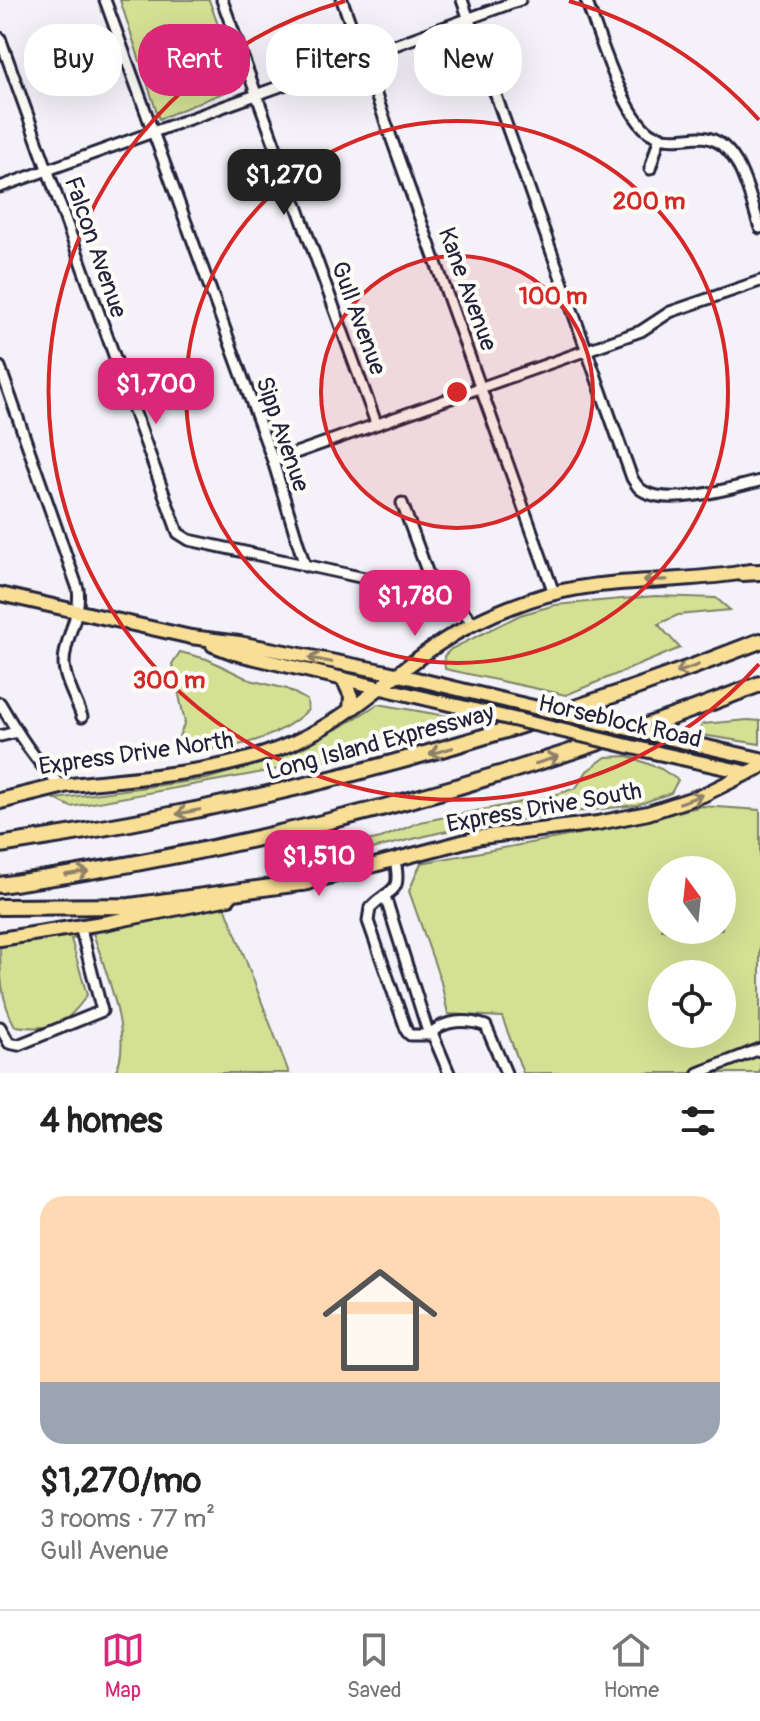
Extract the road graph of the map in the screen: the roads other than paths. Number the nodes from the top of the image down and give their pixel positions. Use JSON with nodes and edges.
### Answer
{"nodes":[{"id":1,"x":105,"y":0,"type":"edge"},
{"id":2,"x":222,"y":0,"type":"edge"},
{"id":3,"x":342,"y":0,"type":"edge"},
{"id":4,"x":462,"y":0,"type":"edge"},
{"id":5,"x":520,"y":0,"type":"edge"},
{"id":6,"x":586,"y":0,"type":"edge"},
{"id":7,"x":469,"y":18,"type":"junction"},
{"id":8,"x":351,"y":24,"type":"edge"},
{"id":9,"x":0,"y":38,"type":"edge"},
{"id":10,"x":398,"y":43,"type":"edge"},
{"id":11,"x":266,"y":91,"type":"edge"},
{"id":12,"x":257,"y":94,"type":"junction"},
{"id":13,"x":376,"y":96,"type":"edge"},
{"id":14,"x":153,"y":133,"type":"junction"},
{"id":15,"x":660,"y":136,"type":"junction"},
{"id":16,"x":650,"y":169,"type":"dead end"},
{"id":17,"x":48,"y":170,"type":"junction"},
{"id":18,"x":0,"y":187,"type":"edge"},
{"id":19,"x":755,"y":200,"type":"edge"},
{"id":20,"x":760,"y":228,"type":"edge"},
{"id":21,"x":760,"y":281,"type":"edge"},
{"id":22,"x":586,"y":351,"type":"junction"},
{"id":23,"x":0,"y":367,"type":"edge"},
{"id":24,"x":481,"y":386,"type":"junction"},
{"id":25,"x":376,"y":423,"type":"junction"},
{"id":26,"x":273,"y":461,"type":"junction"},
{"id":27,"x":760,"y":481,"type":"edge"},
{"id":28,"x":402,"y":503,"type":"dead end"},
{"id":29,"x":305,"y":566,"type":"junction"},
{"id":30,"x":760,"y":571,"type":"edge"},
{"id":31,"x":742,"y":573,"type":"joint"},
{"id":32,"x":435,"y":593,"type":"junction"},
{"id":33,"x":554,"y":593,"type":"junction"},
{"id":34,"x":0,"y":594,"type":"edge"},
{"id":35,"x":78,"y":612,"type":"junction"},
{"id":36,"x":473,"y":624,"type":"junction"},
{"id":37,"x":191,"y":637,"type":"junction"},
{"id":38,"x":760,"y":641,"type":"edge"},
{"id":39,"x":396,"y":675,"type":"junction"},
{"id":40,"x":343,"y":679,"type":"junction"},
{"id":41,"x":760,"y":684,"type":"edge"},
{"id":42,"x":381,"y":687,"type":"junction"},
{"id":43,"x":0,"y":703,"type":"edge"},
{"id":44,"x":350,"y":710,"type":"junction"},
{"id":45,"x":82,"y":717,"type":"dead end"},
{"id":46,"x":17,"y":732,"type":"junction"},
{"id":47,"x":0,"y":736,"type":"edge"},
{"id":48,"x":760,"y":759,"type":"edge"},
{"id":49,"x":756,"y":771,"type":"edge"},
{"id":50,"x":61,"y":786,"type":"junction"},
{"id":51,"x":0,"y":794,"type":"edge"},
{"id":52,"x":0,"y":801,"type":"edge"},
{"id":53,"x":0,"y":845,"type":"edge"},
{"id":54,"x":395,"y":860,"type":"junction"},
{"id":55,"x":308,"y":882,"type":"junction"},
{"id":56,"x":0,"y":885,"type":"edge"},
{"id":57,"x":385,"y":896,"type":"junction"},
{"id":58,"x":0,"y":907,"type":"edge"},
{"id":59,"x":80,"y":926,"type":"junction"},
{"id":60,"x":0,"y":939,"type":"edge"},
{"id":61,"x":0,"y":1027,"type":"edge"},
{"id":62,"x":429,"y":1035,"type":"junction"},
{"id":63,"x":760,"y":1049,"type":"edge"},
{"id":64,"x":449,"y":1073,"type":"edge"},
{"id":65,"x":506,"y":1073,"type":"edge"},
{"id":66,"x":698,"y":1073,"type":"edge"}],
"edges":[{"from":1,"to":14,"type":"street","name":"Sipp Avenue"},
{"from":2,"to":12,"type":"street","name":"Gull Avenue"},
{"from":3,"to":8,"type":"street","name":"Kane Avenue"},
{"from":4,"to":7,"type":"street"},
{"from":5,"to":7,"type":"street"},
{"from":6,"to":15,"type":"street"},
{"from":7,"to":10,"type":"street"},
{"from":7,"to":22,"type":"street"},
{"from":9,"to":17,"type":"street","name":"Falcon Avenue"},
{"from":11,"to":12,"type":"street"},
{"from":12,"to":14,"type":"street"},
{"from":12,"to":25,"type":"street","name":"Gull Avenue"},
{"from":13,"to":24,"type":"street","name":"Kane Avenue"},
{"from":14,"to":17,"type":"street"},
{"from":14,"to":26,"type":"street","name":"Sipp Avenue"},
{"from":15,"to":16,"type":"street"},
{"from":15,"to":19,"type":"street"},
{"from":17,"to":18,"type":"street"},
{"from":17,"to":29,"type":"street","name":"Falcon Avenue"},
{"from":19,"to":20,"type":"street"},
{"from":21,"to":22,"type":"street"},
{"from":22,"to":24,"type":"street"},
{"from":22,"to":27,"type":"street"},
{"from":23,"to":35,"type":"street"},
{"from":24,"to":25,"type":"street"},
{"from":24,"to":33,"type":"street","name":"Kane Avenue"},
{"from":25,"to":26,"type":"street"},
{"from":26,"to":29,"type":"street","name":"Sipp Avenue"},
{"from":28,"to":32,"type":"street"},
{"from":29,"to":32,"type":"street","name":"Falcon Avenue"},
{"from":30,"to":31,"type":"highway"},
{"from":31,"to":33,"type":"main road","name":"Express Drive North","one_way":true},
{"from":32,"to":36,"type":"street","name":"Falcon Avenue"},
{"from":33,"to":36,"type":"main road","name":"Express Drive North"},
{"from":34,"to":35,"type":"main road","name":"Horseblock Road"},
{"from":35,"to":37,"type":"main road","name":"Horseblock Road"},
{"from":35,"to":45,"type":"street"},
{"from":36,"to":39,"type":"main road","name":"Express Drive North"},
{"from":39,"to":37,"type":"main road","name":"Horseblock Road","one_way":true},
{"from":37,"to":40,"type":"main road","name":"Horseblock Road"},
{"from":38,"to":53,"type":"highway","name":"Long Island Expressway","one_way":true},
{"from":39,"to":42,"type":"main road","name":"Express Drive North"},
{"from":39,"to":48,"type":"main road","name":"Horseblock Road","bridge":true},
{"from":40,"to":42,"type":"main road","name":"Horseblock Road"},
{"from":40,"to":44,"type":"main road"},
{"from":56,"to":41,"type":"highway","one_way":true},
{"from":42,"to":44,"type":"main road","name":"Express Drive North"},
{"from":42,"to":49,"type":"main road","name":"Horseblock Road","bridge":true},
{"from":43,"to":46,"type":"street"},
{"from":44,"to":50,"type":"main road","name":"Express Drive North"},
{"from":46,"to":47,"type":"street"},
{"from":46,"to":50,"type":"street"},
{"from":54,"to":49,"type":"main road","name":"Express Drive South","one_way":true},
{"from":50,"to":51,"type":"main road","name":"Express Drive North"},
{"from":50,"to":52,"type":"highway"},
{"from":54,"to":55,"type":"main road","name":"Express Drive South"},
{"from":54,"to":57,"type":"street"},
{"from":55,"to":58,"type":"highway"},
{"from":55,"to":59,"type":"main road","name":"Express Drive South"},
{"from":57,"to":62,"type":"street"},
{"from":57,"to":62,"type":"street"},
{"from":59,"to":60,"type":"main road","name":"Express Drive South"},
{"from":59,"to":61,"type":"street"},
{"from":62,"to":64,"type":"street"},
{"from":62,"to":65,"type":"street"},
{"from":63,"to":66,"type":"street"}]}
